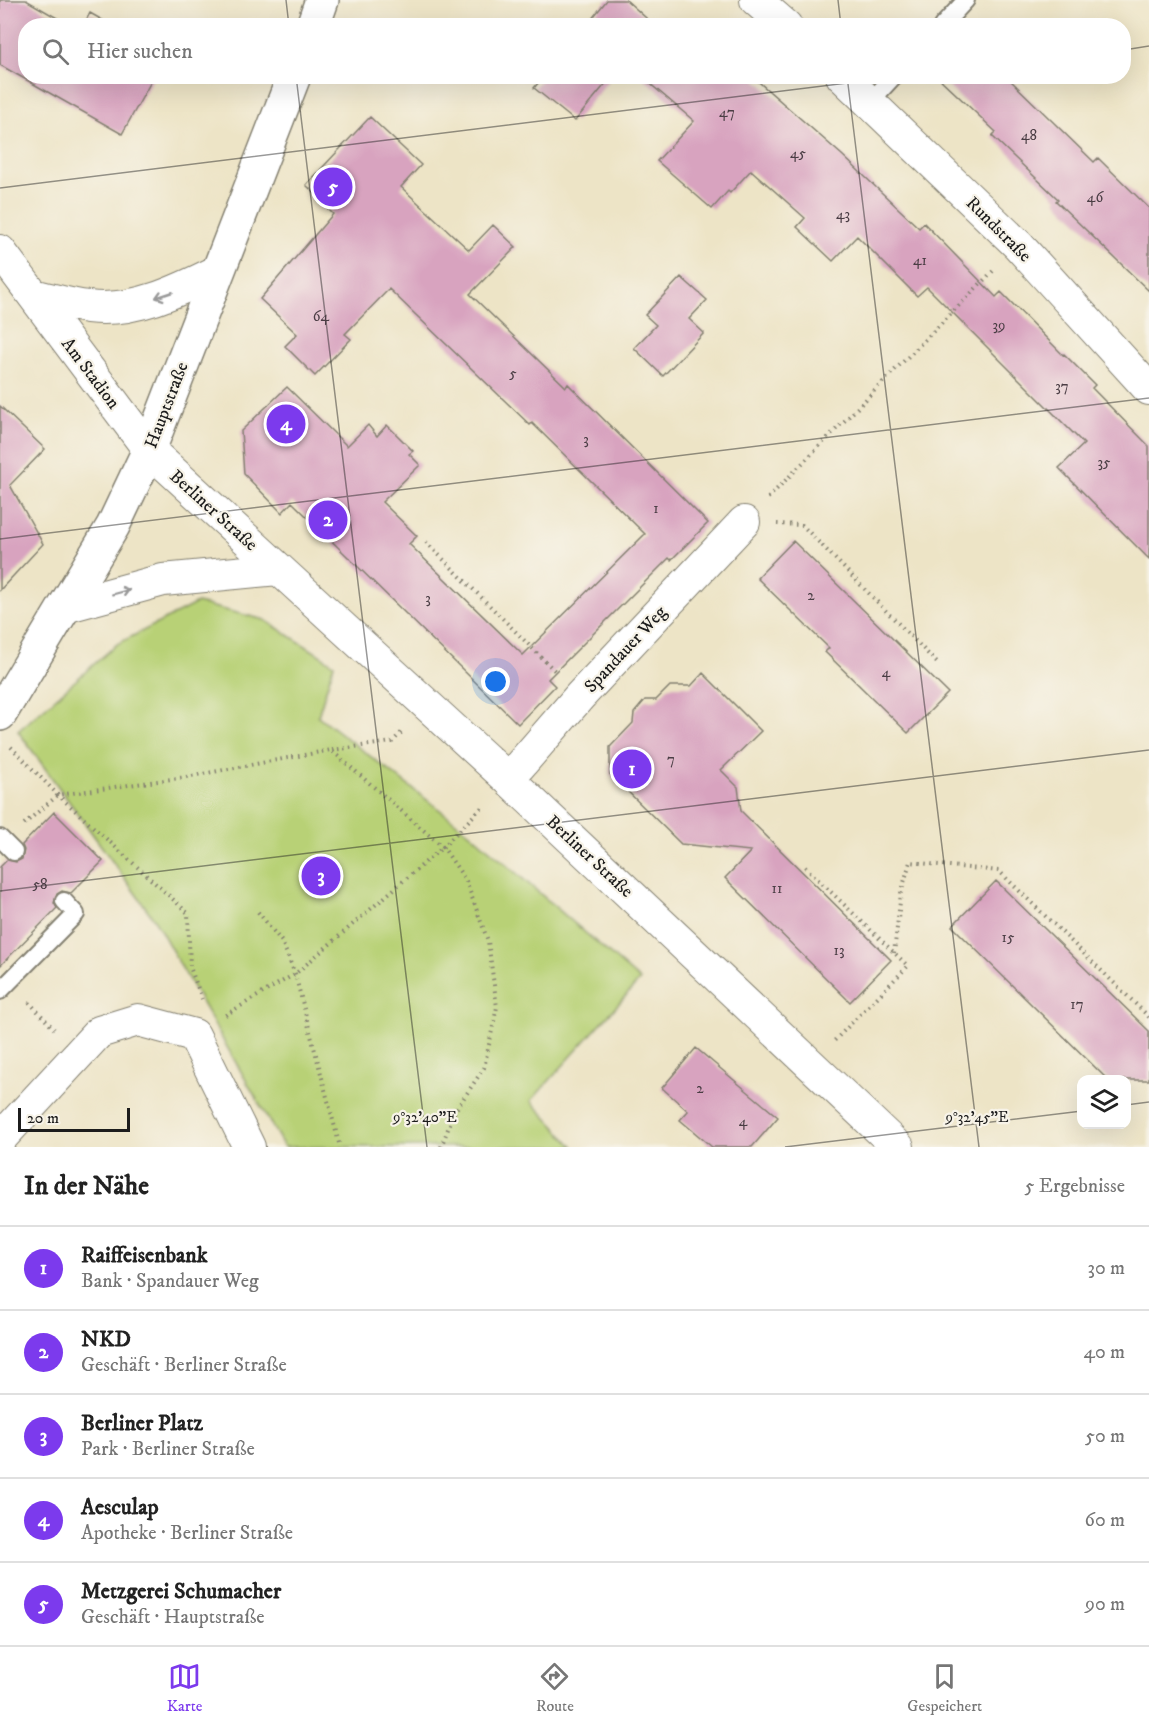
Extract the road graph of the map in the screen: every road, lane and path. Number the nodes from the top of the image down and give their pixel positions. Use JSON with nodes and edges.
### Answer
{"nodes":[{"id":1,"x":322,"y":0,"type":"edge"},
{"id":2,"x":756,"y":0,"type":"edge"},
{"id":3,"x":966,"y":0,"type":"edge"},
{"id":4,"x":316,"y":18,"type":"edge"},
{"id":5,"x":777,"y":18,"type":"edge"},
{"id":6,"x":949,"y":18,"type":"edge"},
{"id":7,"x":291,"y":84,"type":"edge"},
{"id":8,"x":851,"y":84,"type":"edge"},
{"id":9,"x":887,"y":84,"type":"edge"},
{"id":10,"x":870,"y":102,"type":"junction"},
{"id":11,"x":1018,"y":246,"type":"junction"},
{"id":12,"x":0,"y":251,"type":"edge"},
{"id":13,"x":218,"y":272,"type":"junction"},
{"id":14,"x":33,"y":295,"type":"junction"},
{"id":15,"x":1149,"y":389,"type":"edge"},
{"id":16,"x":149,"y":450,"type":"junction"},
{"id":17,"x":744,"y":522,"type":"junction"},
{"id":18,"x":426,"y":542,"type":"dead end"},
{"id":19,"x":278,"y":569,"type":"junction"},
{"id":20,"x":64,"y":607,"type":"junction"},
{"id":21,"x":939,"y":665,"type":"dead end"},
{"id":22,"x":580,"y":696,"type":"junction"},
{"id":23,"x":428,"y":706,"type":"junction"},
{"id":24,"x":4,"y":729,"type":"edge"},
{"id":25,"x":331,"y":750,"type":"junction"},
{"id":26,"x":508,"y":779,"type":"junction"},
{"id":27,"x":58,"y":795,"type":"junction"},
{"id":28,"x":6,"y":844,"type":"edge"},
{"id":29,"x":443,"y":847,"type":"junction"},
{"id":30,"x":805,"y":867,"type":"dead end"},
{"id":31,"x":64,"y":901,"type":"dead end"},
{"id":32,"x":258,"y":912,"type":"dead end"},
{"id":33,"x":894,"y":953,"type":"junction"},
{"id":34,"x":295,"y":974,"type":"junction"},
{"id":35,"x":5,"y":986,"type":"edge"},
{"id":36,"x":1149,"y":1017,"type":"edge"},
{"id":37,"x":194,"y":1035,"type":"junction"},
{"id":38,"x":78,"y":1055,"type":"junction"},
{"id":39,"x":810,"y":1065,"type":"junction"},
{"id":40,"x":0,"y":1139,"type":"edge"},
{"id":41,"x":249,"y":1147,"type":"edge"},
{"id":42,"x":340,"y":1147,"type":"edge"},
{"id":43,"x":441,"y":1147,"type":"edge"},
{"id":44,"x":898,"y":1147,"type":"edge"}],
"edges":[{"from":1,"to":4,"type":"main road"},
{"from":2,"to":5,"type":"street"},
{"from":3,"to":6,"type":"lane"},
{"from":7,"to":13,"type":"main road","name":"Hauptstraße"},
{"from":8,"to":10,"type":"street","name":"Rundstraße"},
{"from":9,"to":10,"type":"lane"},
{"from":10,"to":11,"type":"street","name":"Rundstraße"},
{"from":11,"to":15,"type":"street","name":"Rundstraße"},
{"from":11,"to":17,"type":"path"},
{"from":12,"to":14,"type":"street","name":"Am Stadion"},
{"from":13,"to":14,"type":"street","one_way":true},
{"from":13,"to":16,"type":"main road","name":"Hauptstraße"},
{"from":14,"to":16,"type":"street","name":"Am Stadion"},
{"from":16,"to":19,"type":"street","name":"Berliner Straße"},
{"from":16,"to":20,"type":"main road","name":"Hauptstraße"},
{"from":17,"to":21,"type":"path"},
{"from":17,"to":22,"type":"street","name":"Spandauer Weg"},
{"from":18,"to":22,"type":"path"},
{"from":20,"to":19,"type":"street","name":"Berliner Straße","one_way":true},
{"from":19,"to":23,"type":"street","name":"Berliner Straße"},
{"from":20,"to":24,"type":"main road","name":"Hauptstraße"},
{"from":22,"to":26,"type":"street","name":"Spandauer Weg"},
{"from":23,"to":25,"type":"path"},
{"from":23,"to":26,"type":"street","name":"Berliner Straße"},
{"from":24,"to":27,"type":"path"},
{"from":25,"to":27,"type":"path"},
{"from":25,"to":29,"type":"path"},
{"from":26,"to":29,"type":"path"},
{"from":26,"to":39,"type":"street","name":"Berliner Straße"},
{"from":27,"to":28,"type":"path"},
{"from":27,"to":37,"type":"path"},
{"from":29,"to":34,"type":"path"},
{"from":29,"to":43,"type":"path"},
{"from":30,"to":33,"type":"path"},
{"from":31,"to":35,"type":"lane"},
{"from":32,"to":34,"type":"path"},
{"from":33,"to":36,"type":"path"},
{"from":33,"to":39,"type":"path"},
{"from":34,"to":37,"type":"path"},
{"from":34,"to":42,"type":"path"},
{"from":35,"to":38,"type":"path"},
{"from":37,"to":38,"type":"street"},
{"from":37,"to":41,"type":"street"},
{"from":38,"to":40,"type":"street"},
{"from":39,"to":44,"type":"street","name":"Berliner Straße"}]}
